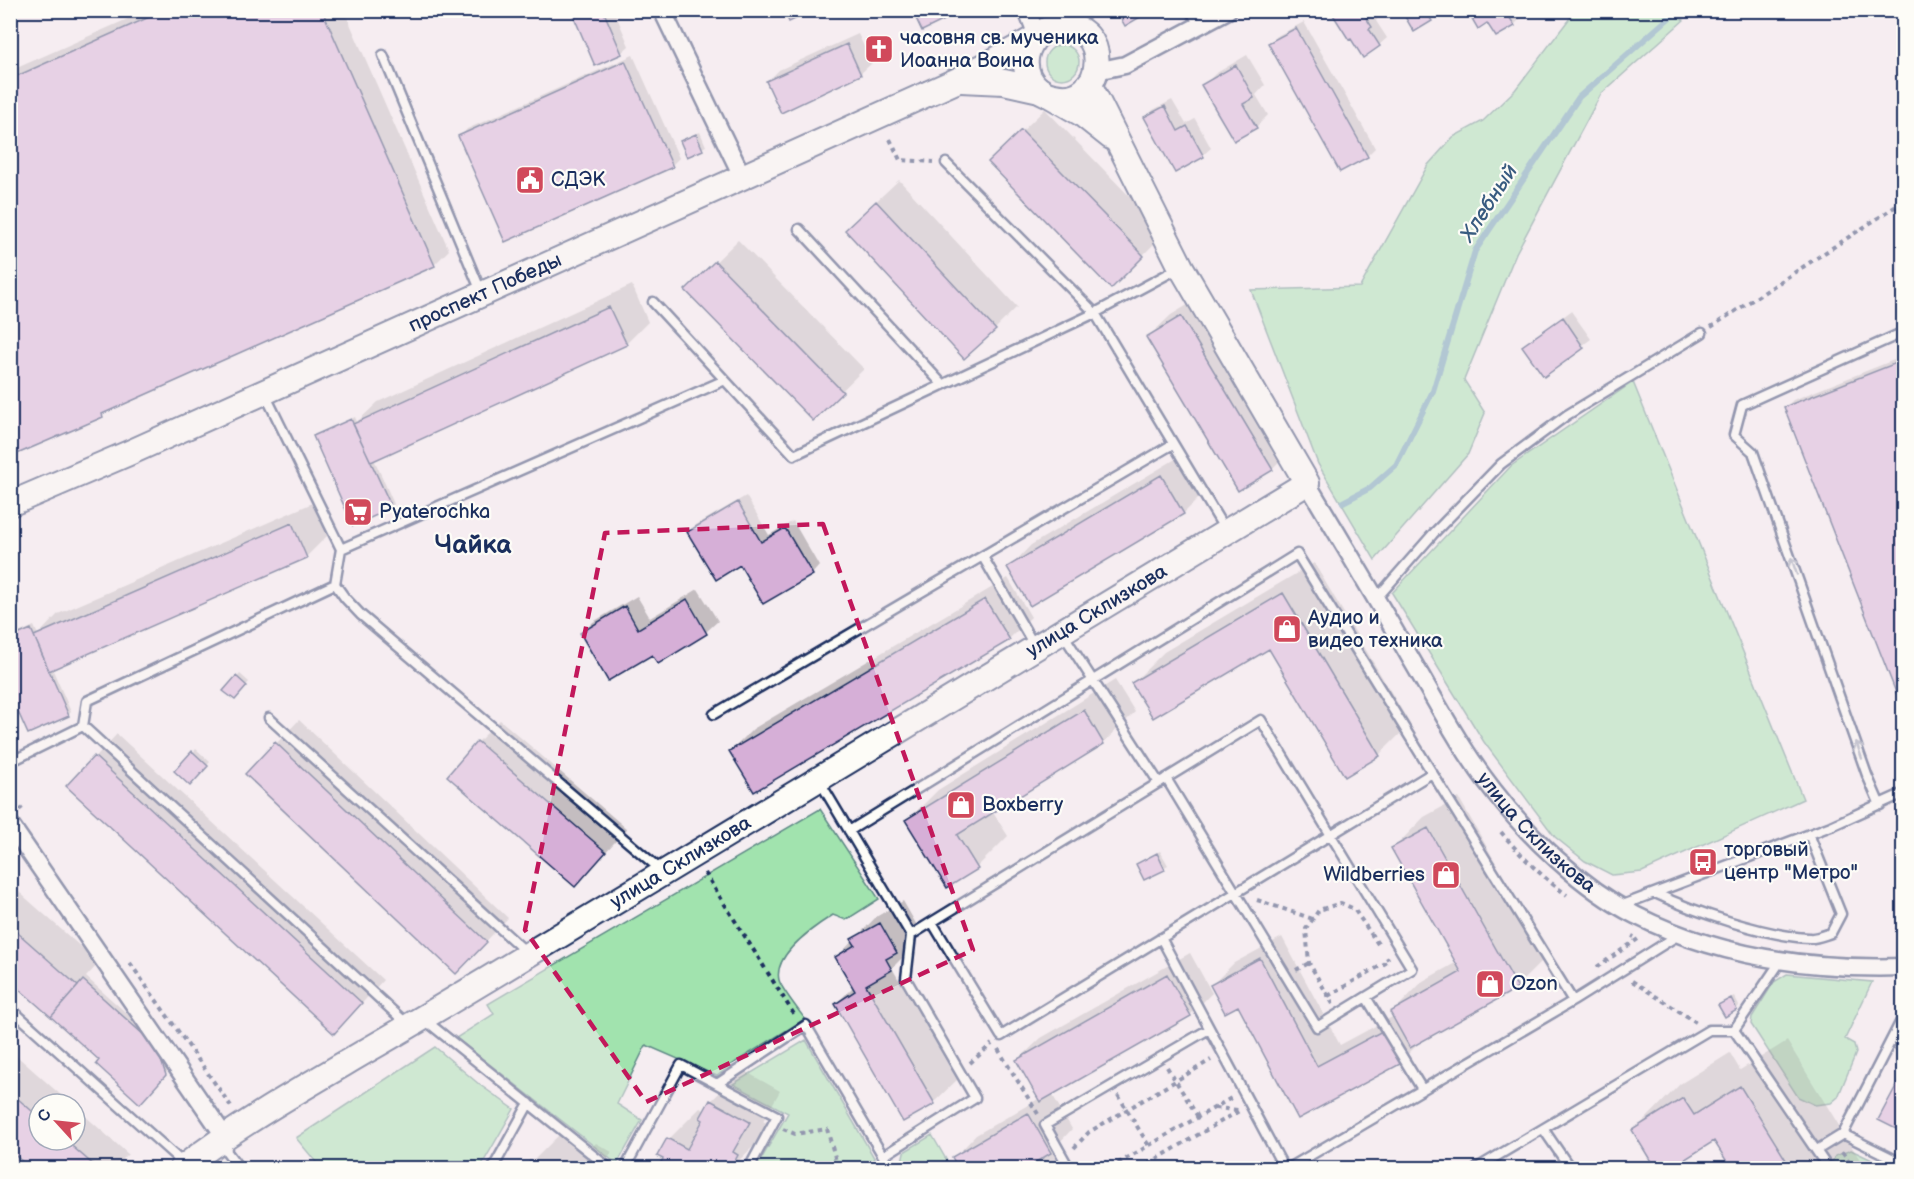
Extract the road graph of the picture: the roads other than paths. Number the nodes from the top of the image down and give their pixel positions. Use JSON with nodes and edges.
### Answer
{"nodes":[{"id":1,"x":662,"y":10,"type":"edge"},
{"id":2,"x":1027,"y":10,"type":"edge"},
{"id":3,"x":1066,"y":10,"type":"edge"},
{"id":4,"x":1190,"y":10,"type":"edge"},
{"id":5,"x":1228,"y":10,"type":"edge"},
{"id":6,"x":1200,"y":26,"type":"junction"},
{"id":7,"x":1083,"y":33,"type":"junction"},
{"id":8,"x":1035,"y":37,"type":"junction"},
{"id":9,"x":383,"y":55,"type":"dead end"},
{"id":10,"x":1093,"y":77,"type":"junction"},
{"id":11,"x":958,"y":80,"type":"junction"},
{"id":12,"x":1044,"y":92,"type":"junction"},
{"id":13,"x":1121,"y":147,"type":"junction"},
{"id":14,"x":946,"y":163,"type":"road end"},
{"id":15,"x":743,"y":178,"type":"junction"},
{"id":16,"x":800,"y":229,"type":"dead end"},
{"id":17,"x":1181,"y":267,"type":"junction"},
{"id":18,"x":482,"y":294,"type":"junction"},
{"id":19,"x":653,"y":302,"type":"dead end"},
{"id":20,"x":1095,"y":313,"type":"junction"},
{"id":21,"x":1904,"y":332,"type":"edge"},
{"id":22,"x":1702,"y":333,"type":"road end"},
{"id":23,"x":725,"y":380,"type":"junction"},
{"id":24,"x":943,"y":385,"type":"junction"},
{"id":25,"x":264,"y":391,"type":"junction"},
{"id":26,"x":1173,"y":444,"type":"junction"},
{"id":27,"x":1307,"y":483,"type":"junction"},
{"id":28,"x":10,"y":504,"type":"edge"},
{"id":29,"x":1227,"y":534,"type":"junction"},
{"id":30,"x":341,"y":549,"type":"junction"},
{"id":31,"x":983,"y":557,"type":"junction"},
{"id":32,"x":334,"y":584,"type":"junction"},
{"id":33,"x":1376,"y":599,"type":"junction"},
{"id":34,"x":1061,"y":631,"type":"junction"},
{"id":35,"x":1035,"y":647,"type":"junction"},
{"id":36,"x":1093,"y":680,"type":"junction"},
{"id":37,"x":714,"y":714,"type":"dead end"},
{"id":38,"x":269,"y":718,"type":"dead end"},
{"id":39,"x":83,"y":726,"type":"junction"},
{"id":40,"x":10,"y":762,"type":"edge"},
{"id":41,"x":1432,"y":773,"type":"junction"},
{"id":42,"x":818,"y":779,"type":"junction"},
{"id":43,"x":1162,"y":780,"type":"junction"},
{"id":44,"x":1904,"y":793,"type":"edge"},
{"id":45,"x":1880,"y":805,"type":"junction"},
{"id":46,"x":10,"y":824,"type":"edge"},
{"id":47,"x":849,"y":831,"type":"junction"},
{"id":48,"x":1809,"y":834,"type":"junction"},
{"id":49,"x":1331,"y":835,"type":"junction"},
{"id":50,"x":664,"y":873,"type":"junction"},
{"id":51,"x":1236,"y":893,"type":"junction"},
{"id":52,"x":1655,"y":893,"type":"junction"},
{"id":53,"x":1620,"y":906,"type":"junction"},
{"id":54,"x":932,"y":922,"type":"junction"},
{"id":55,"x":1680,"y":933,"type":"junction"},
{"id":56,"x":911,"y":935,"type":"junction"},
{"id":57,"x":1161,"y":938,"type":"junction"},
{"id":58,"x":529,"y":954,"type":"junction"},
{"id":59,"x":1780,"y":962,"type":"junction"},
{"id":60,"x":1904,"y":967,"type":"edge"},
{"id":61,"x":1366,"y":997,"type":"junction"},
{"id":62,"x":1573,"y":1001,"type":"junction"},
{"id":63,"x":10,"y":1008,"type":"edge"},
{"id":64,"x":1904,"y":1015,"type":"edge"},
{"id":65,"x":416,"y":1022,"type":"junction"},
{"id":66,"x":1209,"y":1029,"type":"junction"},
{"id":67,"x":1734,"y":1030,"type":"junction"},
{"id":68,"x":717,"y":1084,"type":"junction"},
{"id":69,"x":1422,"y":1089,"type":"junction"},
{"id":70,"x":528,"y":1103,"type":"junction"},
{"id":71,"x":1544,"y":1130,"type":"junction"},
{"id":72,"x":1843,"y":1134,"type":"junction"},
{"id":73,"x":225,"y":1137,"type":"junction"},
{"id":74,"x":1817,"y":1150,"type":"junction"},
{"id":75,"x":883,"y":1156,"type":"junction"},
{"id":76,"x":1904,"y":1164,"type":"edge"},
{"id":77,"x":184,"y":1167,"type":"edge"},
{"id":78,"x":239,"y":1168,"type":"edge"},
{"id":79,"x":493,"y":1168,"type":"edge"},
{"id":80,"x":609,"y":1168,"type":"edge"},
{"id":81,"x":625,"y":1168,"type":"edge"},
{"id":82,"x":749,"y":1168,"type":"edge"},
{"id":83,"x":890,"y":1168,"type":"edge"},
{"id":84,"x":1069,"y":1168,"type":"edge"},
{"id":85,"x":1284,"y":1168,"type":"edge"},
{"id":86,"x":1289,"y":1168,"type":"edge"},
{"id":87,"x":1477,"y":1168,"type":"edge"},
{"id":88,"x":1570,"y":1168,"type":"edge"},
{"id":89,"x":1828,"y":1168,"type":"edge"}],
"edges":[{"from":1,"to":15,"type":"street"},
{"from":2,"to":8,"type":"street"},
{"from":3,"to":7,"type":"street"},
{"from":4,"to":6,"type":"lane"},
{"from":5,"to":6,"type":"street"},
{"from":6,"to":10,"type":"street"},
{"from":7,"to":8,"type":"street","name":"проспект Победы"},
{"from":7,"to":10,"type":"street"},
{"from":8,"to":11,"type":"street","name":"проспект Победы"},
{"from":8,"to":12,"type":"street"},
{"from":9,"to":18,"type":"lane"},
{"from":10,"to":12,"type":"street","name":"проспект Победы"},
{"from":10,"to":13,"type":"street"},
{"from":11,"to":12,"type":"street","name":"проспект Победы"},
{"from":11,"to":15,"type":"street","name":"проспект Победы"},
{"from":12,"to":13,"type":"street"},
{"from":13,"to":17,"type":"street"},
{"from":14,"to":20,"type":"lane"},
{"from":15,"to":18,"type":"street","name":"проспект Победы"},
{"from":16,"to":24,"type":"lane"},
{"from":17,"to":20,"type":"lane"},
{"from":17,"to":27,"type":"street"},
{"from":18,"to":25,"type":"street","name":"проспект Победы"},
{"from":19,"to":23,"type":"lane"},
{"from":20,"to":24,"type":"lane"},
{"from":20,"to":26,"type":"lane"},
{"from":45,"to":21,"type":"lane","one_way":true},
{"from":22,"to":33,"type":"lane"},
{"from":23,"to":24,"type":"lane"},
{"from":23,"to":30,"type":"lane"},
{"from":25,"to":28,"type":"street","name":"проспект Победы"},
{"from":25,"to":30,"type":"lane"},
{"from":26,"to":29,"type":"lane"},
{"from":26,"to":31,"type":"lane"},
{"from":27,"to":29,"type":"street","name":"улица Склизкова"},
{"from":27,"to":33,"type":"street","name":"улица Склизкова"},
{"from":29,"to":34,"type":"street","name":"улица Склизкова"},
{"from":30,"to":32,"type":"lane"},
{"from":31,"to":35,"type":"lane"},
{"from":31,"to":37,"type":"lane"},
{"from":32,"to":39,"type":"lane"},
{"from":32,"to":50,"type":"lane"},
{"from":33,"to":53,"type":"street","name":"улица Склизкова"},
{"from":34,"to":35,"type":"street","name":"улица Склизкова"},
{"from":34,"to":36,"type":"lane"},
{"from":35,"to":42,"type":"street","name":"улица Склизкова"},
{"from":36,"to":41,"type":"lane"},
{"from":36,"to":43,"type":"lane"},
{"from":36,"to":47,"type":"lane"},
{"from":38,"to":58,"type":"lane"},
{"from":39,"to":40,"type":"lane"},
{"from":39,"to":65,"type":"lane"},
{"from":41,"to":49,"type":"lane"},
{"from":41,"to":62,"type":"lane"},
{"from":42,"to":47,"type":"lane"},
{"from":42,"to":50,"type":"street","name":"улица Склизкова"},
{"from":43,"to":49,"type":"lane"},
{"from":43,"to":51,"type":"lane"},
{"from":43,"to":54,"type":"lane"},
{"from":44,"to":45,"type":"lane"},
{"from":45,"to":48,"type":"lane"},
{"from":46,"to":73,"type":"street"},
{"from":47,"to":56,"type":"lane"},
{"from":48,"to":52,"type":"lane"},
{"from":48,"to":52,"type":"lane"},
{"from":49,"to":51,"type":"lane"},
{"from":49,"to":61,"type":"lane"},
{"from":50,"to":58,"type":"street","name":"улица Склизкова"},
{"from":51,"to":57,"type":"lane"},
{"from":51,"to":61,"type":"lane"},
{"from":52,"to":53,"type":"lane"},
{"from":53,"to":55,"type":"street","name":"улица Склизкова"},
{"from":54,"to":56,"type":"lane"},
{"from":54,"to":57,"type":"lane"},
{"from":55,"to":59,"type":"street","name":"улица Склизкова"},
{"from":55,"to":62,"type":"lane"},
{"from":56,"to":75,"type":"lane"},
{"from":57,"to":66,"type":"lane"},
{"from":58,"to":65,"type":"street","name":"улица Склизкова"},
{"from":59,"to":60,"type":"street","name":"улица Склизкова"},
{"from":59,"to":67,"type":"lane"},
{"from":61,"to":69,"type":"lane"},
{"from":62,"to":69,"type":"lane"},
{"from":63,"to":77,"type":"lane"},
{"from":64,"to":72,"type":"lane"},
{"from":65,"to":70,"type":"lane"},
{"from":65,"to":73,"type":"street","name":"улица Склизкова"},
{"from":66,"to":84,"type":"lane"},
{"from":66,"to":85,"type":"lane"},
{"from":67,"to":71,"type":"lane"},
{"from":67,"to":74,"type":"lane"},
{"from":68,"to":75,"type":"lane"},
{"from":68,"to":81,"type":"lane"},
{"from":68,"to":82,"type":"lane"},
{"from":69,"to":86,"type":"lane"},
{"from":70,"to":79,"type":"lane"},
{"from":70,"to":80,"type":"lane"},
{"from":71,"to":87,"type":"lane"},
{"from":71,"to":88,"type":"lane"},
{"from":72,"to":74,"type":"lane"},
{"from":72,"to":76,"type":"lane"},
{"from":73,"to":77,"type":"street","name":"улица Склизкова"},
{"from":73,"to":78,"type":"lane"},
{"from":74,"to":89,"type":"lane"},
{"from":75,"to":83,"type":"lane"}]}
